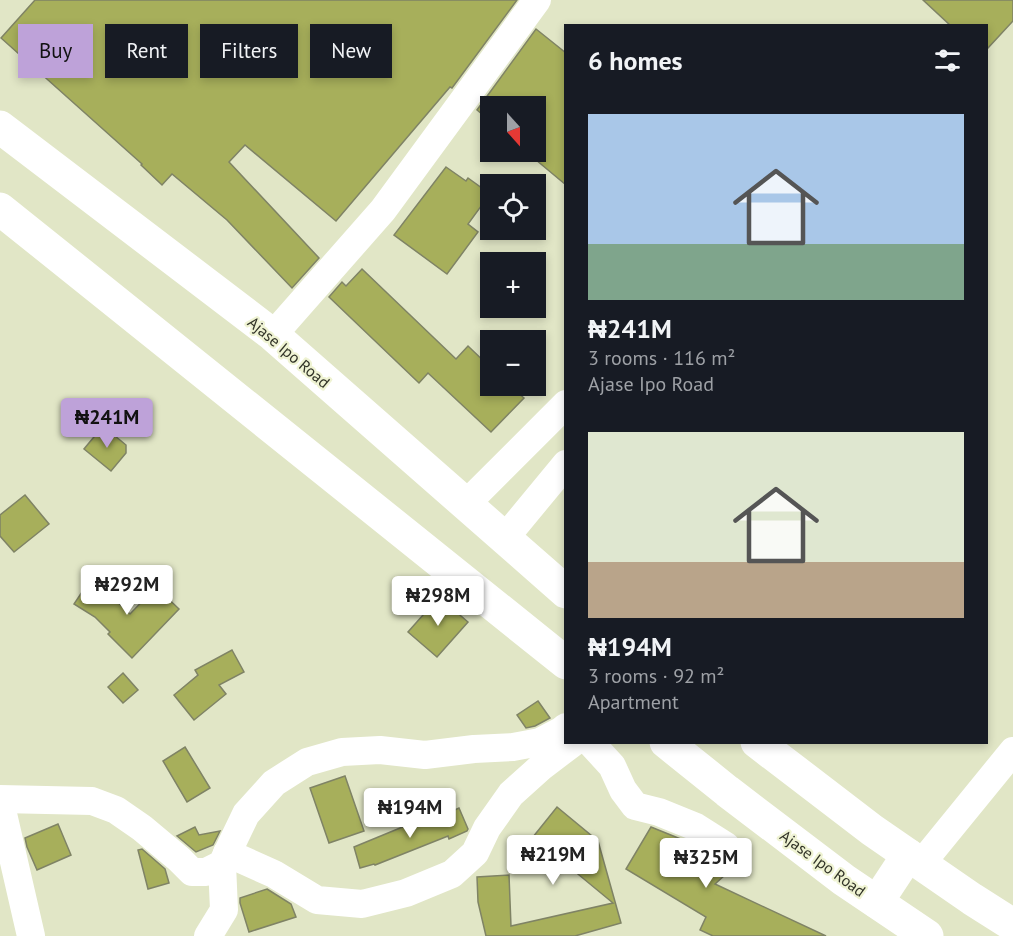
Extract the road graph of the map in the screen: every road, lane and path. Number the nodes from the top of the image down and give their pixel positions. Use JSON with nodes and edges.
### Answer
{"nodes":[{"id":1,"x":537,"y":0,"type":"edge"},
{"id":2,"x":0,"y":128,"type":"edge"},
{"id":3,"x":5,"y":222,"type":"edge"},
{"id":4,"x":273,"y":335,"type":"junction"},
{"id":5,"x":564,"y":406,"type":"edge"},
{"id":6,"x":564,"y":466,"type":"edge"},
{"id":7,"x":465,"y":504,"type":"junction"},
{"id":8,"x":504,"y":538,"type":"junction"},
{"id":9,"x":564,"y":590,"type":"edge"},
{"id":10,"x":564,"y":661,"type":"edge"},
{"id":11,"x":564,"y":729,"type":"edge"},
{"id":12,"x":571,"y":744,"type":"edge"},
{"id":13,"x":592,"y":744,"type":"edge"},
{"id":14,"x":668,"y":744,"type":"edge"},
{"id":15,"x":760,"y":744,"type":"edge"},
{"id":16,"x":1013,"y":751,"type":"edge"},
{"id":17,"x":0,"y":800,"type":"edge"},
{"id":18,"x":726,"y":846,"type":"dead end"},
{"id":19,"x":225,"y":859,"type":"junction"},
{"id":20,"x":914,"y":859,"type":"junction"},
{"id":21,"x":877,"y":902,"type":"junction"},
{"id":22,"x":1013,"y":925,"type":"edge"},
{"id":23,"x":31,"y":936,"type":"edge"},
{"id":24,"x":208,"y":936,"type":"edge"},
{"id":25,"x":927,"y":936,"type":"edge"}],
"edges":[{"from":1,"to":4,"type":"street"},
{"from":2,"to":4,"type":"highway","name":"Ajase Ipo Road"},
{"from":3,"to":10,"type":"highway"},
{"from":4,"to":7,"type":"highway","name":"Ajase Ipo Road"},
{"from":5,"to":7,"type":"street"},
{"from":6,"to":8,"type":"street"},
{"from":7,"to":8,"type":"highway","name":"Ajase Ipo Road"},
{"from":8,"to":9,"type":"highway","name":"Ajase Ipo Road"},
{"from":11,"to":19,"type":"street"},
{"from":12,"to":19,"type":"street"},
{"from":13,"to":18,"type":"street"},
{"from":14,"to":21,"type":"highway","name":"Ajase Ipo Road"},
{"from":15,"to":20,"type":"highway"},
{"from":16,"to":20,"type":"street"},
{"from":17,"to":19,"type":"street"},
{"from":17,"to":23,"type":"street"},
{"from":19,"to":24,"type":"street"},
{"from":20,"to":21,"type":"highway"},
{"from":20,"to":22,"type":"highway"},
{"from":21,"to":25,"type":"highway","name":"Ajase Ipo Road"}]}
